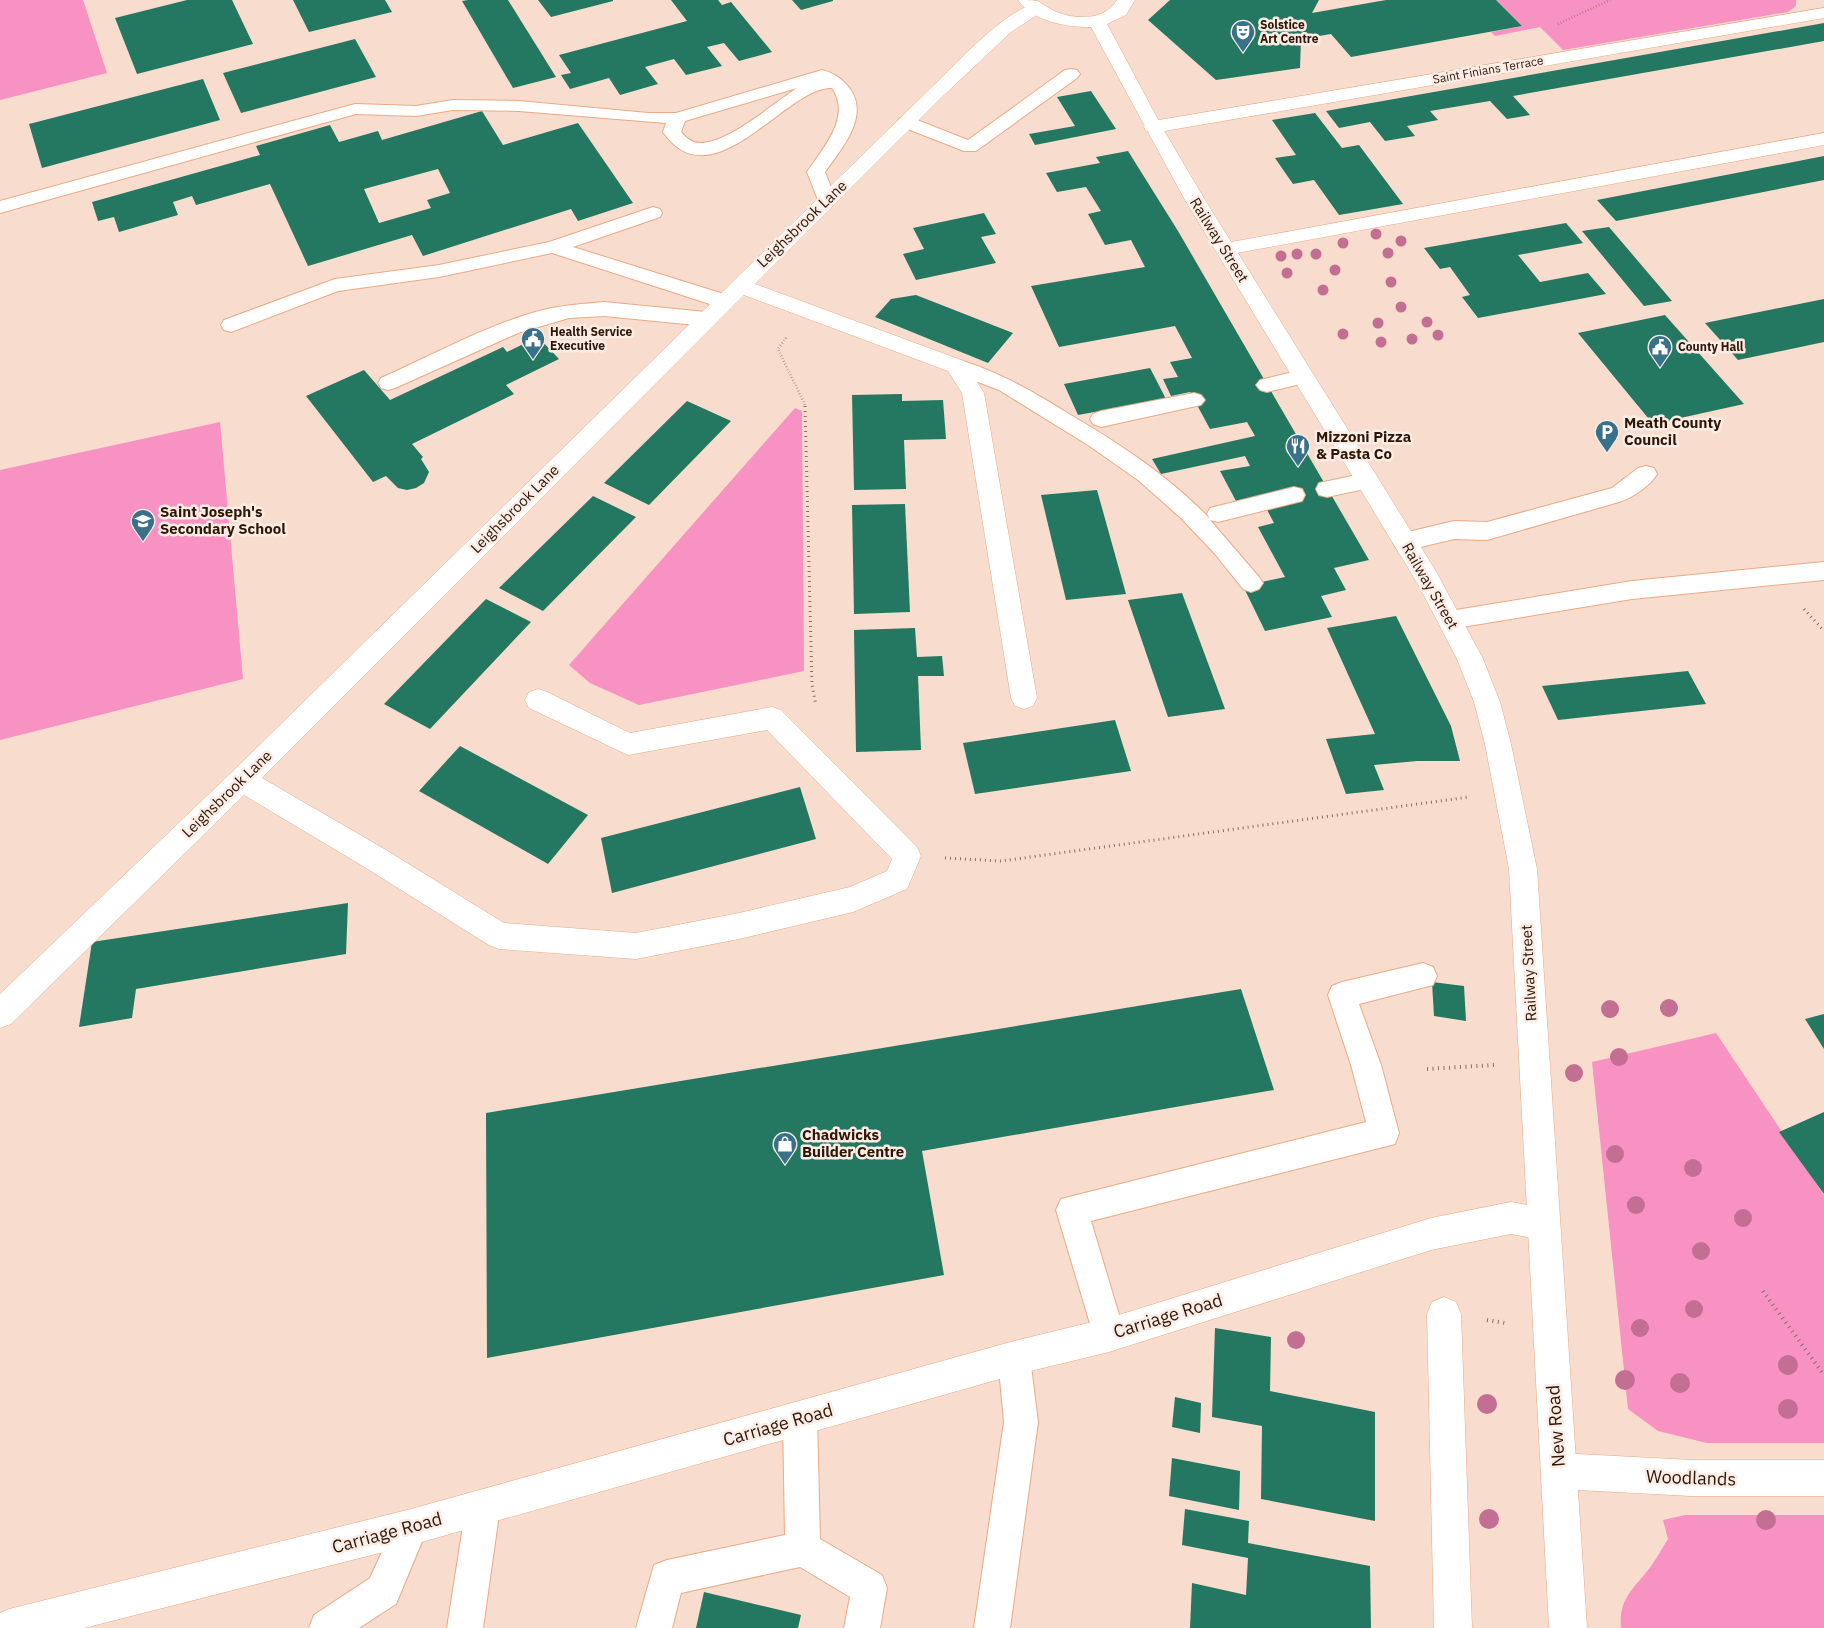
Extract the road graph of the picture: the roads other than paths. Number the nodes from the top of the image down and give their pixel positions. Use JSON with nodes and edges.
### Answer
{"nodes":[{"id":1,"x":1126,"y":0,"type":"edge"},
{"id":2,"x":1030,"y":4,"type":"edge"},
{"id":3,"x":1824,"y":13,"type":"edge"},
{"id":4,"x":1097,"y":21,"type":"junction"},
{"id":5,"x":1071,"y":74,"type":"dead end"},
{"id":6,"x":837,"y":83,"type":"junction"},
{"id":7,"x":677,"y":118,"type":"junction"},
{"id":8,"x":906,"y":122,"type":"junction"},
{"id":9,"x":1153,"y":127,"type":"junction"},
{"id":10,"x":1824,"y":139,"type":"edge"},
{"id":11,"x":827,"y":200,"type":"junction"},
{"id":12,"x":0,"y":207,"type":"edge"},
{"id":13,"x":653,"y":213,"type":"dead end"},
{"id":14,"x":553,"y":247,"type":"junction"},
{"id":15,"x":1226,"y":249,"type":"junction"},
{"id":16,"x":731,"y":294,"type":"junction"},
{"id":17,"x":706,"y":319,"type":"junction"},
{"id":18,"x":231,"y":325,"type":"dead end"},
{"id":19,"x":956,"y":366,"type":"junction"},
{"id":20,"x":1302,"y":378,"type":"junction"},
{"id":21,"x":388,"y":383,"type":"dead end"},
{"id":22,"x":1267,"y":385,"type":"dead end"},
{"id":23,"x":1194,"y":400,"type":"dead end"},
{"id":24,"x":1101,"y":419,"type":"dead end"},
{"id":25,"x":1366,"y":480,"type":"junction"},
{"id":26,"x":1327,"y":489,"type":"dead end"},
{"id":27,"x":1294,"y":496,"type":"dead end"},
{"id":28,"x":1218,"y":514,"type":"dead end"},
{"id":29,"x":1454,"y":530,"type":"junction"},
{"id":30,"x":1404,"y":542,"type":"junction"},
{"id":31,"x":1824,"y":571,"type":"edge"},
{"id":32,"x":1251,"y":583,"type":"dead end"},
{"id":33,"x":1450,"y":620,"type":"junction"},
{"id":34,"x":1024,"y":698,"type":"dead end"},
{"id":35,"x":538,"y":700,"type":"dead end"},
{"id":36,"x":242,"y":780,"type":"junction"},
{"id":37,"x":1423,"y":976,"type":"dead end"},
{"id":38,"x":0,"y":1014,"type":"edge"},
{"id":39,"x":1543,"y":1224,"type":"junction"},
{"id":40,"x":1444,"y":1314,"type":"road end"},
{"id":41,"x":1110,"y":1335,"type":"junction"},
{"id":42,"x":1014,"y":1358,"type":"junction"},
{"id":43,"x":800,"y":1419,"type":"junction"},
{"id":44,"x":1559,"y":1472,"type":"junction"},
{"id":45,"x":1824,"y":1478,"type":"edge"},
{"id":46,"x":483,"y":1507,"type":"junction"},
{"id":47,"x":411,"y":1528,"type":"junction"},
{"id":48,"x":803,"y":1549,"type":"junction"},
{"id":49,"x":9,"y":1628,"type":"edge"},
{"id":50,"x":327,"y":1628,"type":"edge"},
{"id":51,"x":465,"y":1628,"type":"edge"},
{"id":52,"x":654,"y":1628,"type":"edge"},
{"id":53,"x":862,"y":1628,"type":"edge"},
{"id":54,"x":992,"y":1628,"type":"edge"},
{"id":55,"x":1453,"y":1628,"type":"edge"},
{"id":56,"x":1568,"y":1628,"type":"edge"}],
"edges":[{"from":1,"to":4,"type":"street"},
{"from":2,"to":4,"type":"street"},
{"from":2,"to":8,"type":"street","name":"Leighsbrook Lane"},
{"from":3,"to":9,"type":"street","name":"Saint Finians Terrace"},
{"from":4,"to":9,"type":"street","name":"Railway Street"},
{"from":5,"to":8,"type":"lane"},
{"from":6,"to":7,"type":"lane"},
{"from":6,"to":7,"type":"lane"},
{"from":6,"to":11,"type":"lane"},
{"from":7,"to":12,"type":"lane"},
{"from":8,"to":11,"type":"street","name":"Leighsbrook Lane"},
{"from":9,"to":15,"type":"street","name":"Railway Street"},
{"from":10,"to":15,"type":"street"},
{"from":11,"to":16,"type":"street","name":"Leighsbrook Lane"},
{"from":13,"to":14,"type":"lane"},
{"from":14,"to":16,"type":"lane"},
{"from":14,"to":18,"type":"lane"},
{"from":15,"to":20,"type":"street","name":"Railway Street"},
{"from":16,"to":17,"type":"street","name":"Leighsbrook Lane"},
{"from":16,"to":19,"type":"street"},
{"from":17,"to":21,"type":"lane"},
{"from":17,"to":36,"type":"street","name":"Leighsbrook Lane"},
{"from":19,"to":32,"type":"lane"},
{"from":19,"to":34,"type":"street"},
{"from":20,"to":22,"type":"lane"},
{"from":20,"to":25,"type":"street","name":"Railway Street"},
{"from":23,"to":24,"type":"lane"},
{"from":25,"to":26,"type":"lane"},
{"from":25,"to":30,"type":"street","name":"Railway Street"},
{"from":27,"to":28,"type":"lane"},
{"from":29,"to":29,"type":"lane"},
{"from":29,"to":30,"type":"lane"},
{"from":30,"to":33,"type":"street","name":"Railway Street"},
{"from":31,"to":33,"type":"lane"},
{"from":33,"to":39,"type":"street","name":"Railway Street"},
{"from":35,"to":36,"type":"street"},
{"from":36,"to":38,"type":"street","name":"Leighsbrook Lane"},
{"from":37,"to":41,"type":"lane"},
{"from":39,"to":41,"type":"street","name":"Carriage Road"},
{"from":39,"to":44,"type":"street","name":"New Road"},
{"from":40,"to":55,"type":"street"},
{"from":41,"to":42,"type":"street","name":"Carriage Road"},
{"from":42,"to":43,"type":"street","name":"Carriage Road"},
{"from":42,"to":54,"type":"lane"},
{"from":43,"to":46,"type":"street","name":"Carriage Road"},
{"from":43,"to":48,"type":"lane"},
{"from":44,"to":45,"type":"street","name":"Woodlands"},
{"from":44,"to":56,"type":"street","name":"New Road"},
{"from":46,"to":47,"type":"street","name":"Carriage Road"},
{"from":46,"to":51,"type":"lane"},
{"from":47,"to":49,"type":"street","name":"Carriage Road"},
{"from":47,"to":50,"type":"lane"},
{"from":48,"to":52,"type":"lane"},
{"from":48,"to":53,"type":"lane"}]}
